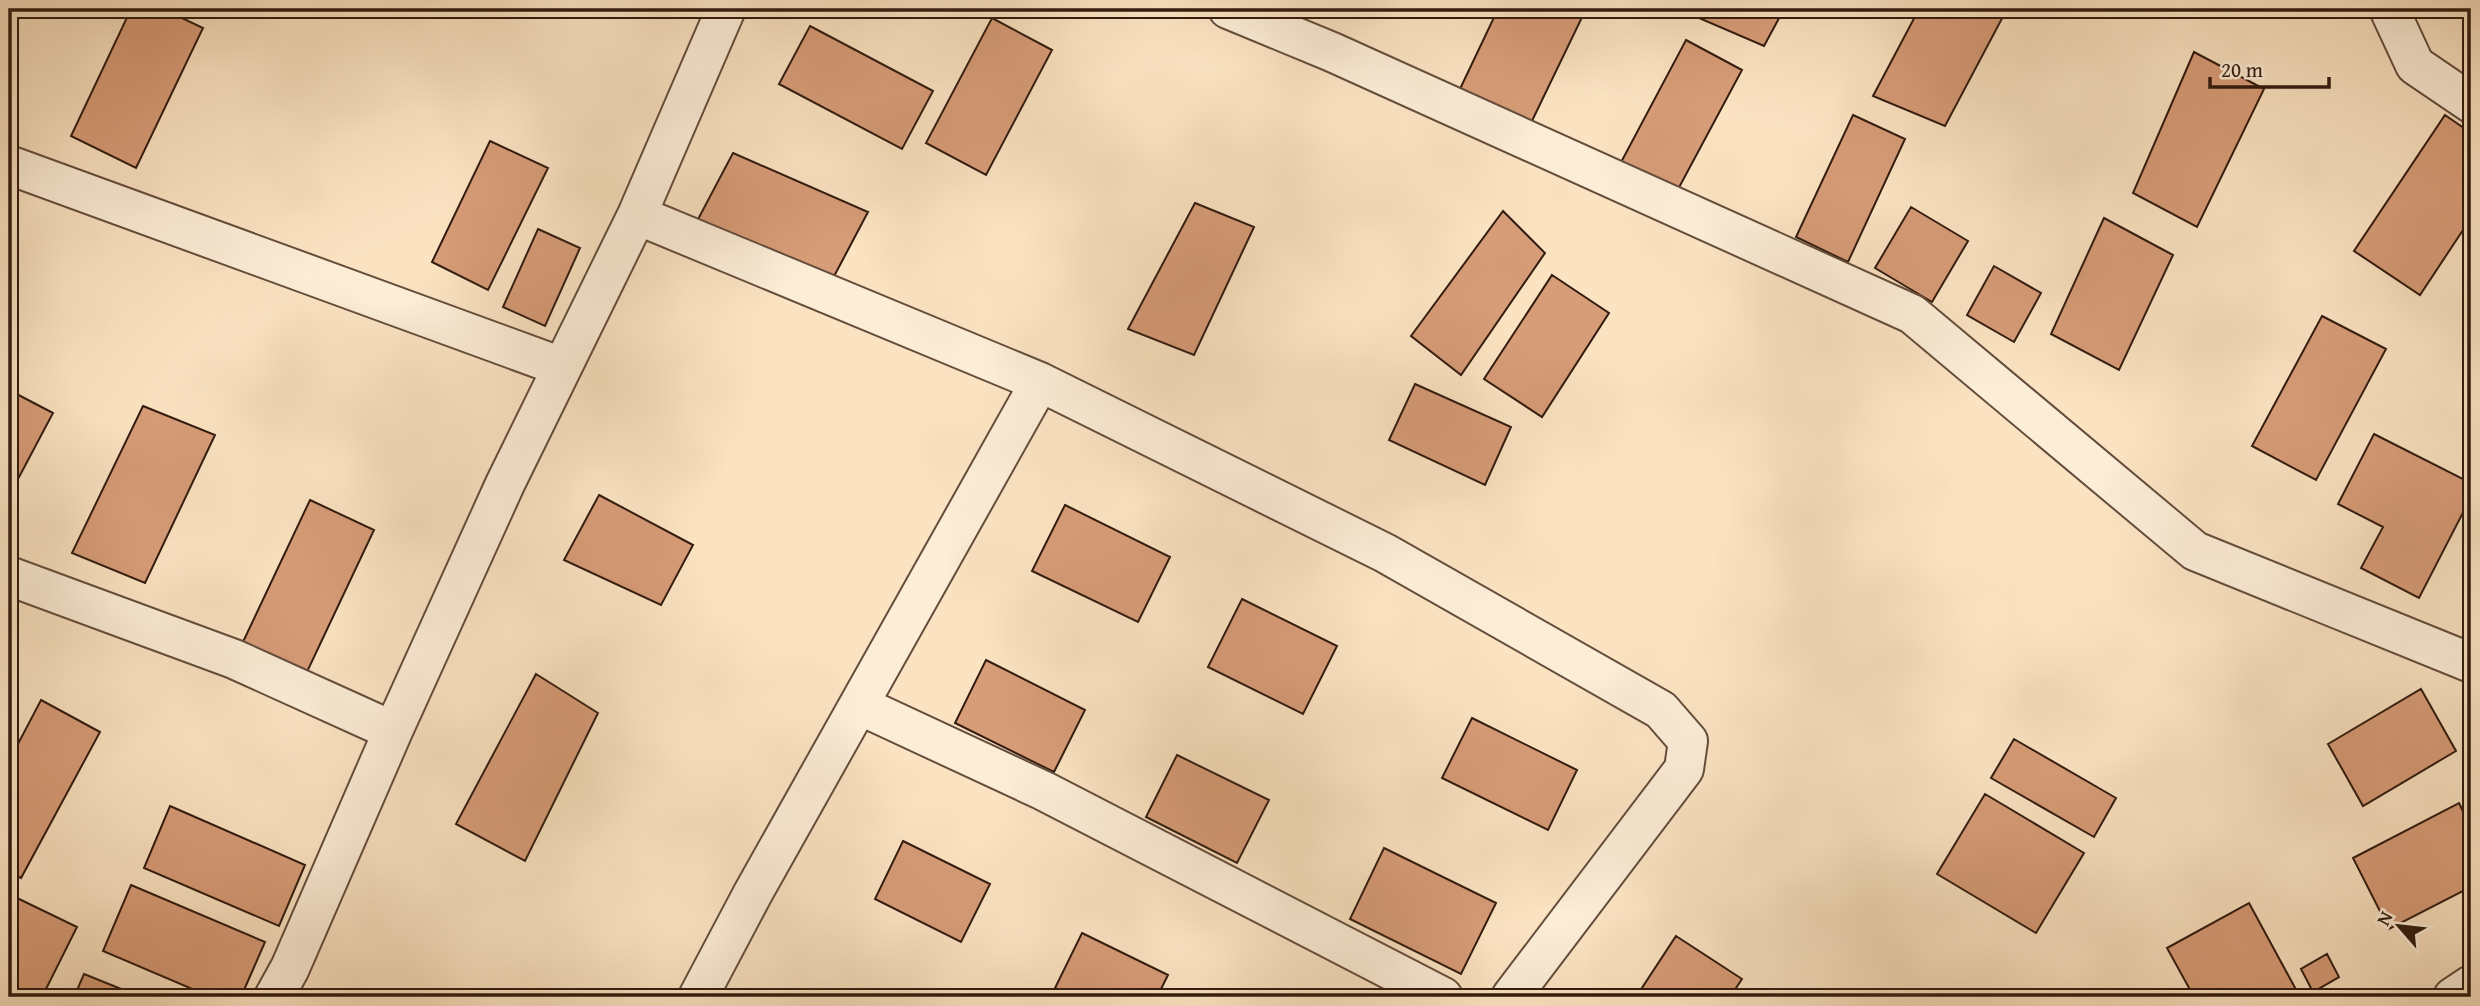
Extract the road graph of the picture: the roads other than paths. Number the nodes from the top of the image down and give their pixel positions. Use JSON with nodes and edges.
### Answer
{"nodes":[{"id":1,"x":726,"y":9,"type":"edge"},
{"id":2,"x":1228,"y":9,"type":"edge"},
{"id":3,"x":2389,"y":9,"type":"edge"},
{"id":4,"x":2471,"y":103,"type":"edge"},
{"id":5,"x":9,"y":165,"type":"edge"},
{"id":6,"x":637,"y":215,"type":"junction"},
{"id":7,"x":562,"y":367,"type":"junction"},
{"id":8,"x":1040,"y":382,"type":"junction"},
{"id":9,"x":9,"y":576,"type":"edge"},
{"id":10,"x":2471,"y":663,"type":"edge"},
{"id":11,"x":859,"y":705,"type":"junction"},
{"id":12,"x":393,"y":731,"type":"junction"},
{"id":13,"x":2471,"y":985,"type":"edge"},
{"id":14,"x":274,"y":997,"type":"edge"},
{"id":15,"x":698,"y":997,"type":"edge"},
{"id":16,"x":1443,"y":997,"type":"edge"},
{"id":17,"x":1511,"y":997,"type":"edge"},
{"id":18,"x":2453,"y":997,"type":"edge"}],
"edges":[{"from":1,"to":6,"type":"street"},
{"from":2,"to":10,"type":"street"},
{"from":3,"to":4,"type":"street"},
{"from":5,"to":7,"type":"street"},
{"from":6,"to":7,"type":"street"},
{"from":6,"to":8,"type":"street"},
{"from":7,"to":12,"type":"street"},
{"from":8,"to":11,"type":"street"},
{"from":8,"to":17,"type":"street"},
{"from":9,"to":12,"type":"street"},
{"from":11,"to":15,"type":"street"},
{"from":11,"to":16,"type":"street"},
{"from":12,"to":14,"type":"street"},
{"from":13,"to":18,"type":"street"}]}
